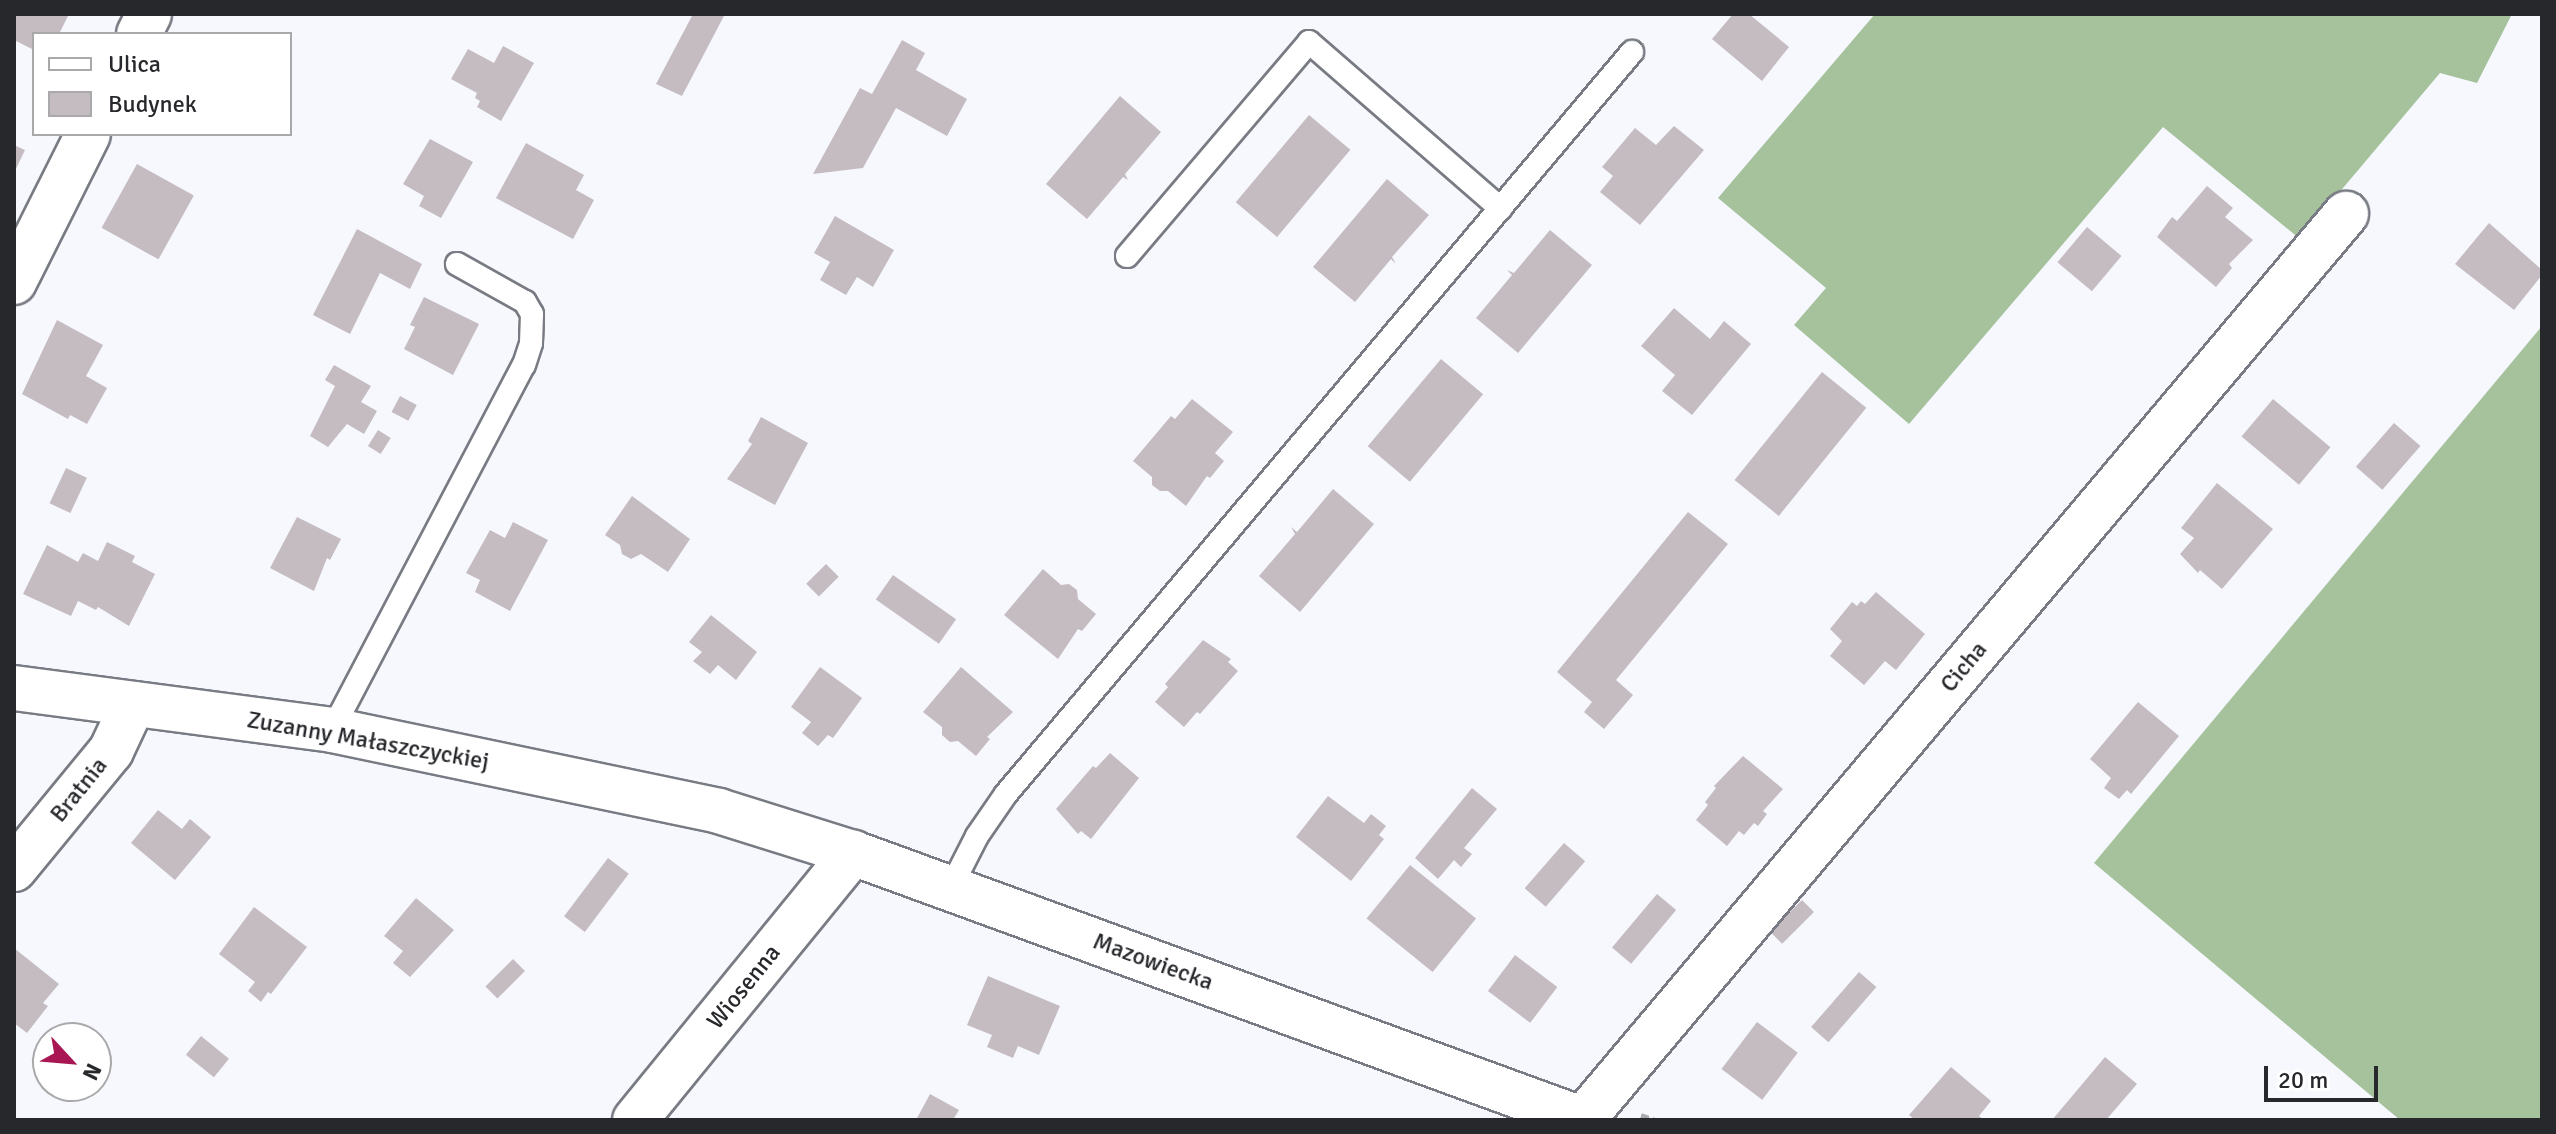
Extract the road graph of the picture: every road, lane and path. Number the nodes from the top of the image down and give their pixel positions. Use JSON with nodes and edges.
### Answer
{"nodes":[{"id":1,"x":149,"y":14,"type":"edge"},
{"id":2,"x":140,"y":32,"type":"edge"},
{"id":3,"x":1632,"y":52,"type":"dead end"},
{"id":4,"x":87,"y":136,"type":"edge"},
{"id":5,"x":1501,"y":209,"type":"junction"},
{"id":6,"x":2346,"y":214,"type":"dead end"},
{"id":7,"x":1127,"y":256,"type":"dead end"},
{"id":8,"x":457,"y":264,"type":"dead end"},
{"id":9,"x":14,"y":282,"type":"edge"},
{"id":10,"x":14,"y":688,"type":"edge"},
{"id":11,"x":133,"y":704,"type":"junction"},
{"id":12,"x":332,"y":730,"type":"junction"},
{"id":13,"x":719,"y":811,"type":"joint"},
{"id":14,"x":853,"y":853,"type":"junction"},
{"id":15,"x":14,"y":869,"type":"edge"},
{"id":16,"x":950,"y":889,"type":"junction"},
{"id":17,"x":635,"y":1120,"type":"edge"},
{"id":18,"x":1584,"y":1120,"type":"edge"}],
"edges":[{"from":1,"to":2,"type":"street"},
{"from":3,"to":5,"type":"lane"},
{"from":4,"to":9,"type":"street"},
{"from":5,"to":7,"type":"lane"},
{"from":5,"to":16,"type":"lane"},
{"from":6,"to":18,"type":"street","name":"Cicha"},
{"from":8,"to":12,"type":"lane"},
{"from":10,"to":11,"type":"street","name":"Zuzanny Małaszczyckiej"},
{"from":11,"to":12,"type":"street","name":"Zuzanny Małaszczyckiej"},
{"from":11,"to":15,"type":"street","name":"Bratnia"},
{"from":12,"to":13,"type":"street","name":"Zuzanny Małaszczyckiej"},
{"from":13,"to":14,"type":"street","name":"Mazowiecka"},
{"from":14,"to":16,"type":"street","name":"Mazowiecka"},
{"from":14,"to":17,"type":"street","name":"Wiosenna"},
{"from":16,"to":18,"type":"street","name":"Mazowiecka"}]}
